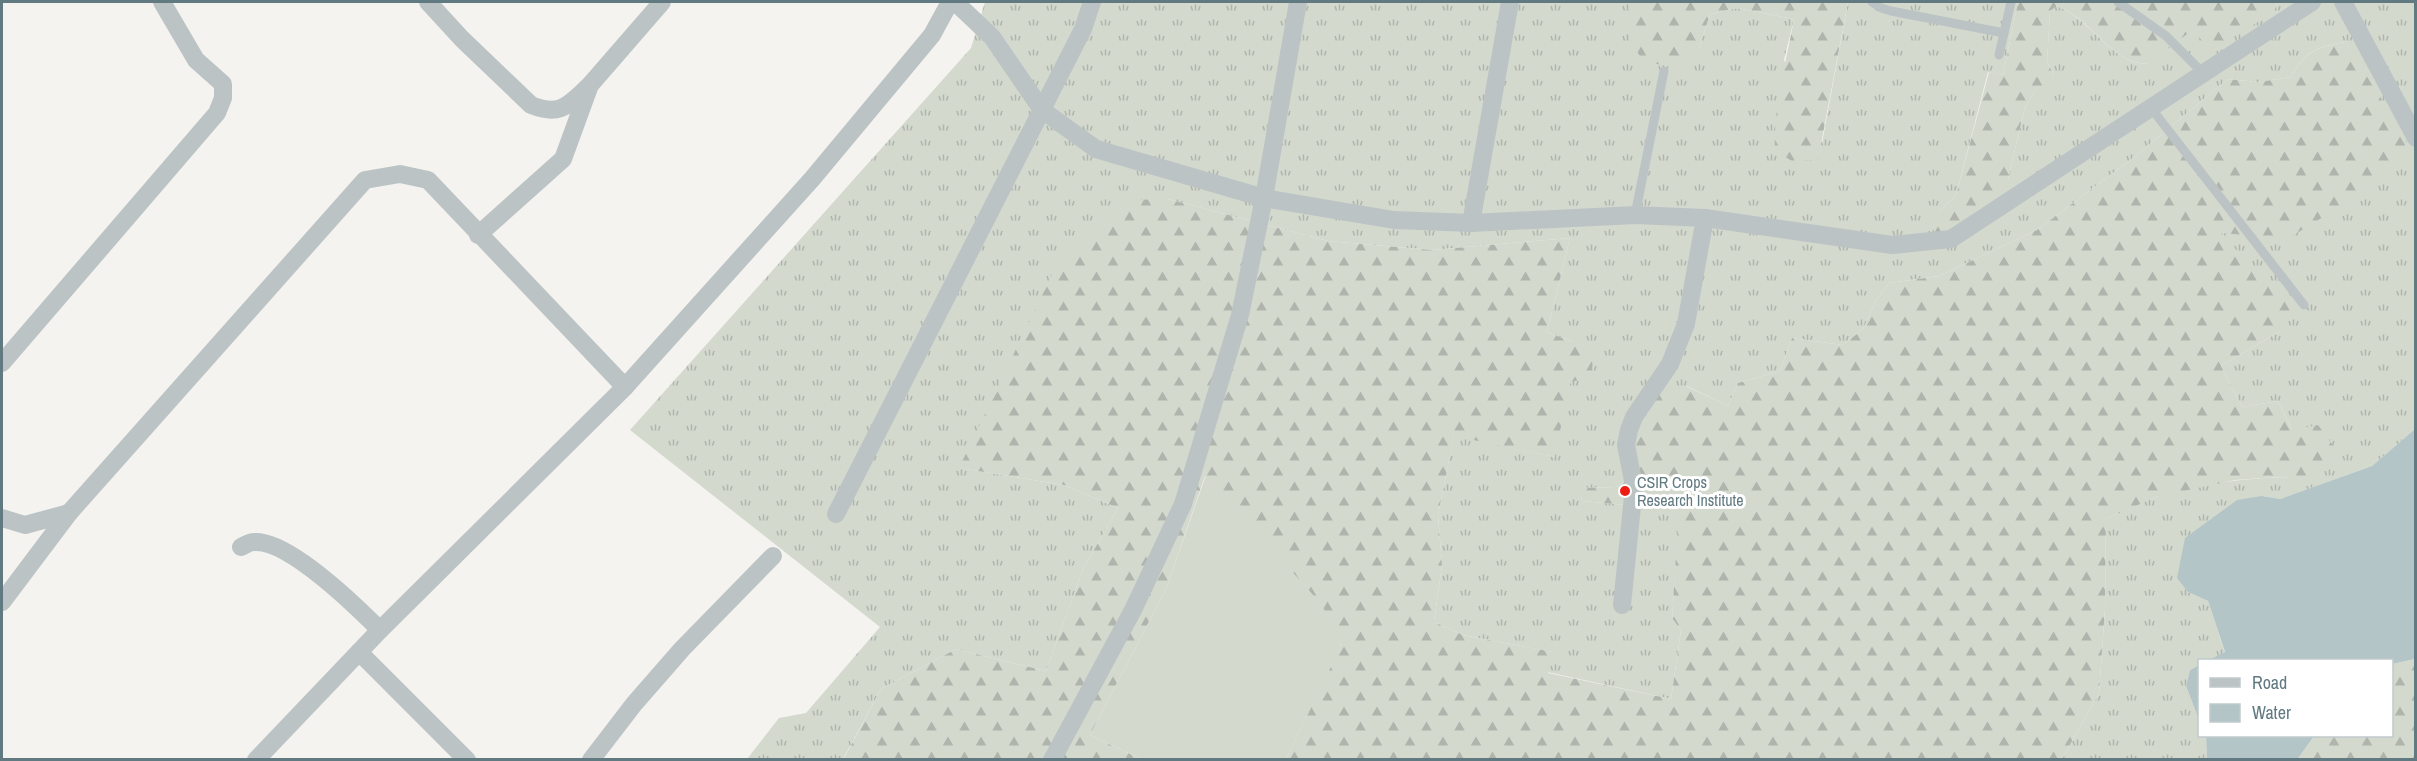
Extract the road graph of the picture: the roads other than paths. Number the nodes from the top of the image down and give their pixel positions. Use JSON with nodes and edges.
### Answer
{"nodes":[{"id":1,"x":162,"y":2,"type":"edge"},
{"id":2,"x":428,"y":2,"type":"edge"},
{"id":3,"x":662,"y":2,"type":"edge"},
{"id":4,"x":950,"y":2,"type":"edge"},
{"id":5,"x":955,"y":2,"type":"edge"},
{"id":6,"x":1092,"y":2,"type":"edge"},
{"id":7,"x":1298,"y":2,"type":"edge"},
{"id":8,"x":1510,"y":2,"type":"edge"},
{"id":9,"x":1872,"y":2,"type":"edge"},
{"id":10,"x":2011,"y":2,"type":"edge"},
{"id":11,"x":2118,"y":2,"type":"edge"},
{"id":12,"x":2312,"y":2,"type":"edge"},
{"id":13,"x":2343,"y":2,"type":"edge"},
{"id":14,"x":2004,"y":33,"type":"junction"},
{"id":15,"x":1999,"y":55,"type":"dead end"},
{"id":16,"x":1664,"y":71,"type":"dead end"},
{"id":17,"x":2203,"y":73,"type":"junction"},
{"id":18,"x":590,"y":85,"type":"junction"},
{"id":19,"x":2151,"y":108,"type":"junction"},
{"id":20,"x":1042,"y":110,"type":"junction"},
{"id":21,"x":2415,"y":138,"type":"edge"},
{"id":22,"x":1264,"y":198,"type":"junction"},
{"id":23,"x":1635,"y":215,"type":"junction"},
{"id":24,"x":1705,"y":218,"type":"junction"},
{"id":25,"x":1471,"y":223,"type":"junction"},
{"id":26,"x":478,"y":235,"type":"junction"},
{"id":27,"x":2304,"y":305,"type":"dead end"},
{"id":28,"x":2,"y":363,"type":"edge"},
{"id":29,"x":625,"y":387,"type":"junction"},
{"id":30,"x":69,"y":513,"type":"junction"},
{"id":31,"x":836,"y":514,"type":"dead end"},
{"id":32,"x":2,"y":518,"type":"edge"},
{"id":33,"x":241,"y":547,"type":"dead end"},
{"id":34,"x":773,"y":556,"type":"dead end"},
{"id":35,"x":4,"y":594,"type":"edge"},
{"id":36,"x":1622,"y":604,"type":"dead end"},
{"id":37,"x":380,"y":630,"type":"junction"},
{"id":38,"x":359,"y":652,"type":"junction"},
{"id":39,"x":256,"y":759,"type":"edge"},
{"id":40,"x":467,"y":759,"type":"edge"},
{"id":41,"x":591,"y":759,"type":"edge"},
{"id":42,"x":1052,"y":759,"type":"edge"}],
"edges":[{"from":1,"to":28,"type":"street"},
{"from":2,"to":18,"type":"street"},
{"from":3,"to":18,"type":"street"},
{"from":4,"to":29,"type":"street"},
{"from":5,"to":20,"type":"street"},
{"from":6,"to":20,"type":"street"},
{"from":7,"to":22,"type":"street"},
{"from":8,"to":25,"type":"street"},
{"from":9,"to":14,"type":"lane"},
{"from":10,"to":14,"type":"lane"},
{"from":11,"to":17,"type":"lane"},
{"from":12,"to":17,"type":"street"},
{"from":13,"to":21,"type":"street"},
{"from":14,"to":15,"type":"lane"},
{"from":16,"to":23,"type":"lane"},
{"from":17,"to":19,"type":"street"},
{"from":18,"to":26,"type":"street"},
{"from":19,"to":24,"type":"street"},
{"from":19,"to":27,"type":"lane"},
{"from":20,"to":22,"type":"street"},
{"from":20,"to":31,"type":"street"},
{"from":22,"to":25,"type":"street"},
{"from":22,"to":42,"type":"street"},
{"from":23,"to":24,"type":"street"},
{"from":23,"to":25,"type":"street"},
{"from":24,"to":36,"type":"street"},
{"from":26,"to":29,"type":"street"},
{"from":26,"to":30,"type":"street"},
{"from":29,"to":37,"type":"street"},
{"from":30,"to":32,"type":"street"},
{"from":30,"to":35,"type":"street"},
{"from":33,"to":37,"type":"street"},
{"from":34,"to":41,"type":"street"},
{"from":37,"to":38,"type":"street"},
{"from":38,"to":39,"type":"street"},
{"from":38,"to":40,"type":"street"}]}
